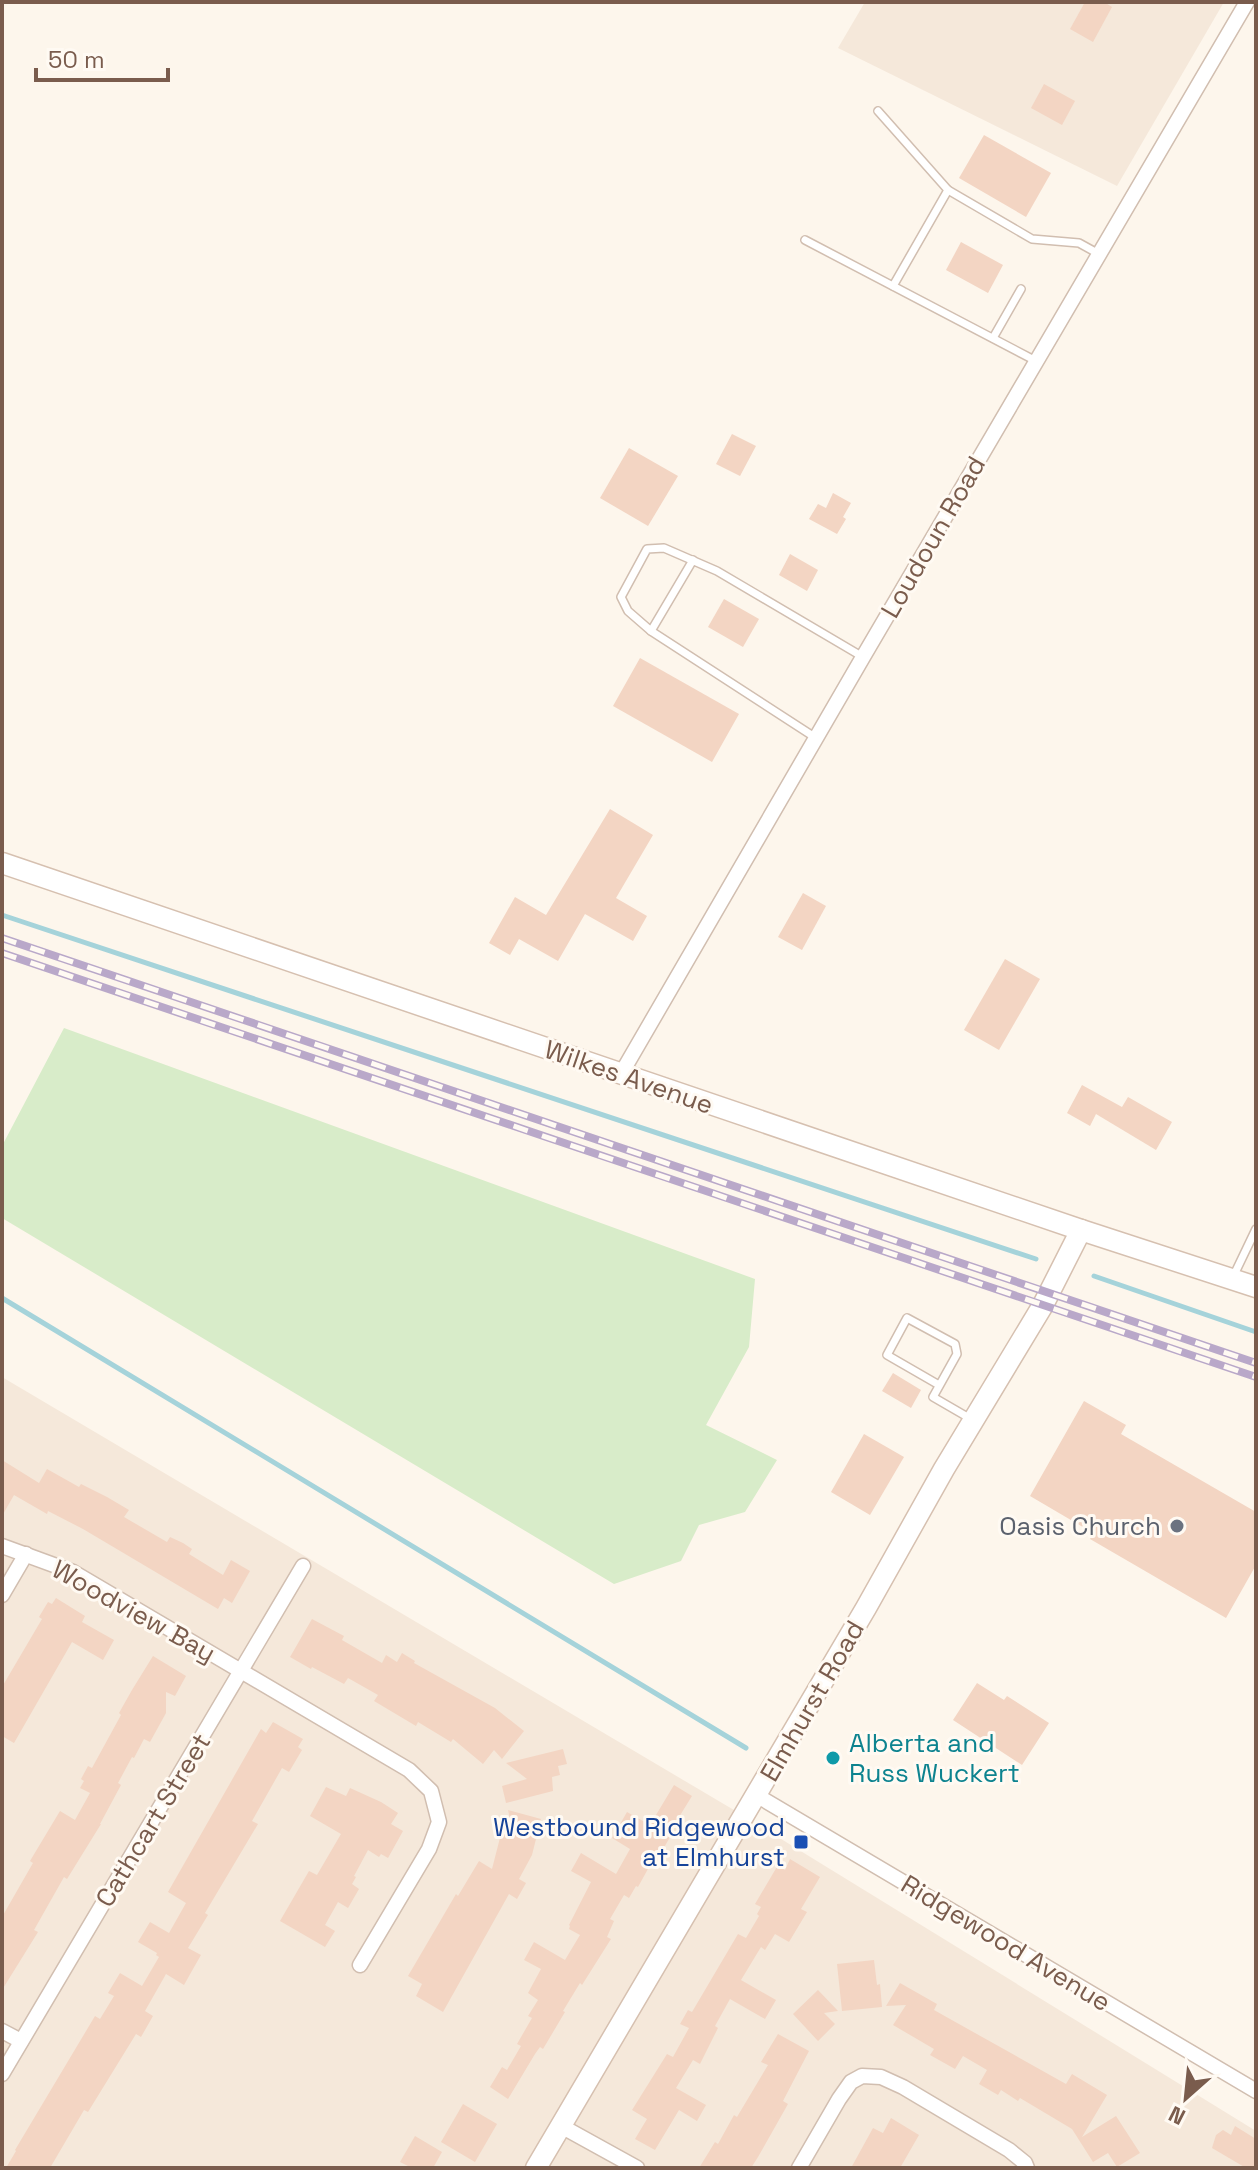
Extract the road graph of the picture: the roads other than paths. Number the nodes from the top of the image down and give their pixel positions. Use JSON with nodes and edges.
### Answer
{"nodes":[{"id":1,"x":1247,"y":2,"type":"edge"},
{"id":2,"x":878,"y":111,"type":"dead end"},
{"id":3,"x":948,"y":190,"type":"junction"},
{"id":4,"x":805,"y":240,"type":"dead end"},
{"id":5,"x":1099,"y":254,"type":"junction"},
{"id":6,"x":893,"y":286,"type":"junction"},
{"id":7,"x":1021,"y":289,"type":"dead end"},
{"id":8,"x":993,"y":338,"type":"junction"},
{"id":9,"x":1036,"y":361,"type":"junction"},
{"id":10,"x":693,"y":560,"type":"junction"},
{"id":11,"x":651,"y":631,"type":"junction"},
{"id":12,"x":863,"y":657,"type":"junction"},
{"id":13,"x":816,"y":738,"type":"junction"},
{"id":14,"x":2,"y":863,"type":"edge"},
{"id":15,"x":621,"y":1074,"type":"junction"},
{"id":16,"x":1256,"y":1229,"type":"edge"},
{"id":17,"x":1081,"y":1230,"type":"junction"},
{"id":18,"x":1232,"y":1279,"type":"junction"},
{"id":19,"x":1256,"y":1287,"type":"edge"},
{"id":20,"x":939,"y":1385,"type":"junction"},
{"id":21,"x":973,"y":1420,"type":"junction"},
{"id":22,"x":2,"y":1546,"type":"edge"},
{"id":23,"x":26,"y":1554,"type":"junction"},
{"id":24,"x":303,"y":1566,"type":"dead end"},
{"id":25,"x":2,"y":1595,"type":"edge"},
{"id":26,"x":241,"y":1671,"type":"junction"},
{"id":27,"x":756,"y":1795,"type":"junction"},
{"id":28,"x":360,"y":1965,"type":"dead end"},
{"id":29,"x":2,"y":2031,"type":"edge"},
{"id":30,"x":21,"y":2041,"type":"junction"},
{"id":31,"x":2,"y":2074,"type":"edge"},
{"id":32,"x":1256,"y":2091,"type":"edge"},
{"id":33,"x":561,"y":2126,"type":"junction"},
{"id":34,"x":536,"y":2168,"type":"edge"},
{"id":35,"x":637,"y":2168,"type":"edge"},
{"id":36,"x":799,"y":2168,"type":"edge"},
{"id":37,"x":1027,"y":2168,"type":"edge"}],
"edges":[{"from":1,"to":5,"type":"street","name":"Loudoun Road"},
{"from":2,"to":3,"type":"lane"},
{"from":3,"to":5,"type":"lane"},
{"from":3,"to":6,"type":"lane"},
{"from":4,"to":6,"type":"lane"},
{"from":5,"to":9,"type":"street","name":"Loudoun Road"},
{"from":6,"to":8,"type":"lane"},
{"from":7,"to":8,"type":"lane"},
{"from":8,"to":9,"type":"lane"},
{"from":9,"to":12,"type":"street","name":"Loudoun Road"},
{"from":10,"to":11,"type":"lane"},
{"from":10,"to":11,"type":"lane"},
{"from":10,"to":12,"type":"lane"},
{"from":11,"to":13,"type":"lane"},
{"from":12,"to":13,"type":"street","name":"Loudoun Road"},
{"from":13,"to":15,"type":"street","name":"Loudoun Road"},
{"from":14,"to":15,"type":"main road","name":"Wilkes Avenue"},
{"from":15,"to":17,"type":"main road","name":"Wilkes Avenue"},
{"from":16,"to":18,"type":"lane"},
{"from":17,"to":18,"type":"main road","name":"Wilkes Avenue"},
{"from":17,"to":21,"type":"main road","name":"Elmhurst Road"},
{"from":18,"to":19,"type":"main road","name":"Wilkes Avenue"},
{"from":20,"to":20,"type":"lane"},
{"from":20,"to":21,"type":"lane"},
{"from":21,"to":27,"type":"main road","name":"Elmhurst Road"},
{"from":22,"to":23,"type":"street","name":"Woodview Bay"},
{"from":23,"to":25,"type":"street","name":"Woodview Bay"},
{"from":23,"to":26,"type":"street","name":"Woodview Bay"},
{"from":24,"to":26,"type":"street","name":"Cathcart Street"},
{"from":26,"to":28,"type":"street","name":"Woodview Bay"},
{"from":26,"to":30,"type":"street","name":"Cathcart Street"},
{"from":27,"to":32,"type":"street","name":"Ridgewood Avenue"},
{"from":27,"to":33,"type":"main road","name":"Elmhurst Road"},
{"from":29,"to":30,"type":"street"},
{"from":30,"to":31,"type":"street","name":"Cathcart Street"},
{"from":33,"to":34,"type":"main road","name":"Elmhurst Road"},
{"from":33,"to":35,"type":"street"},
{"from":36,"to":37,"type":"street"}]}
